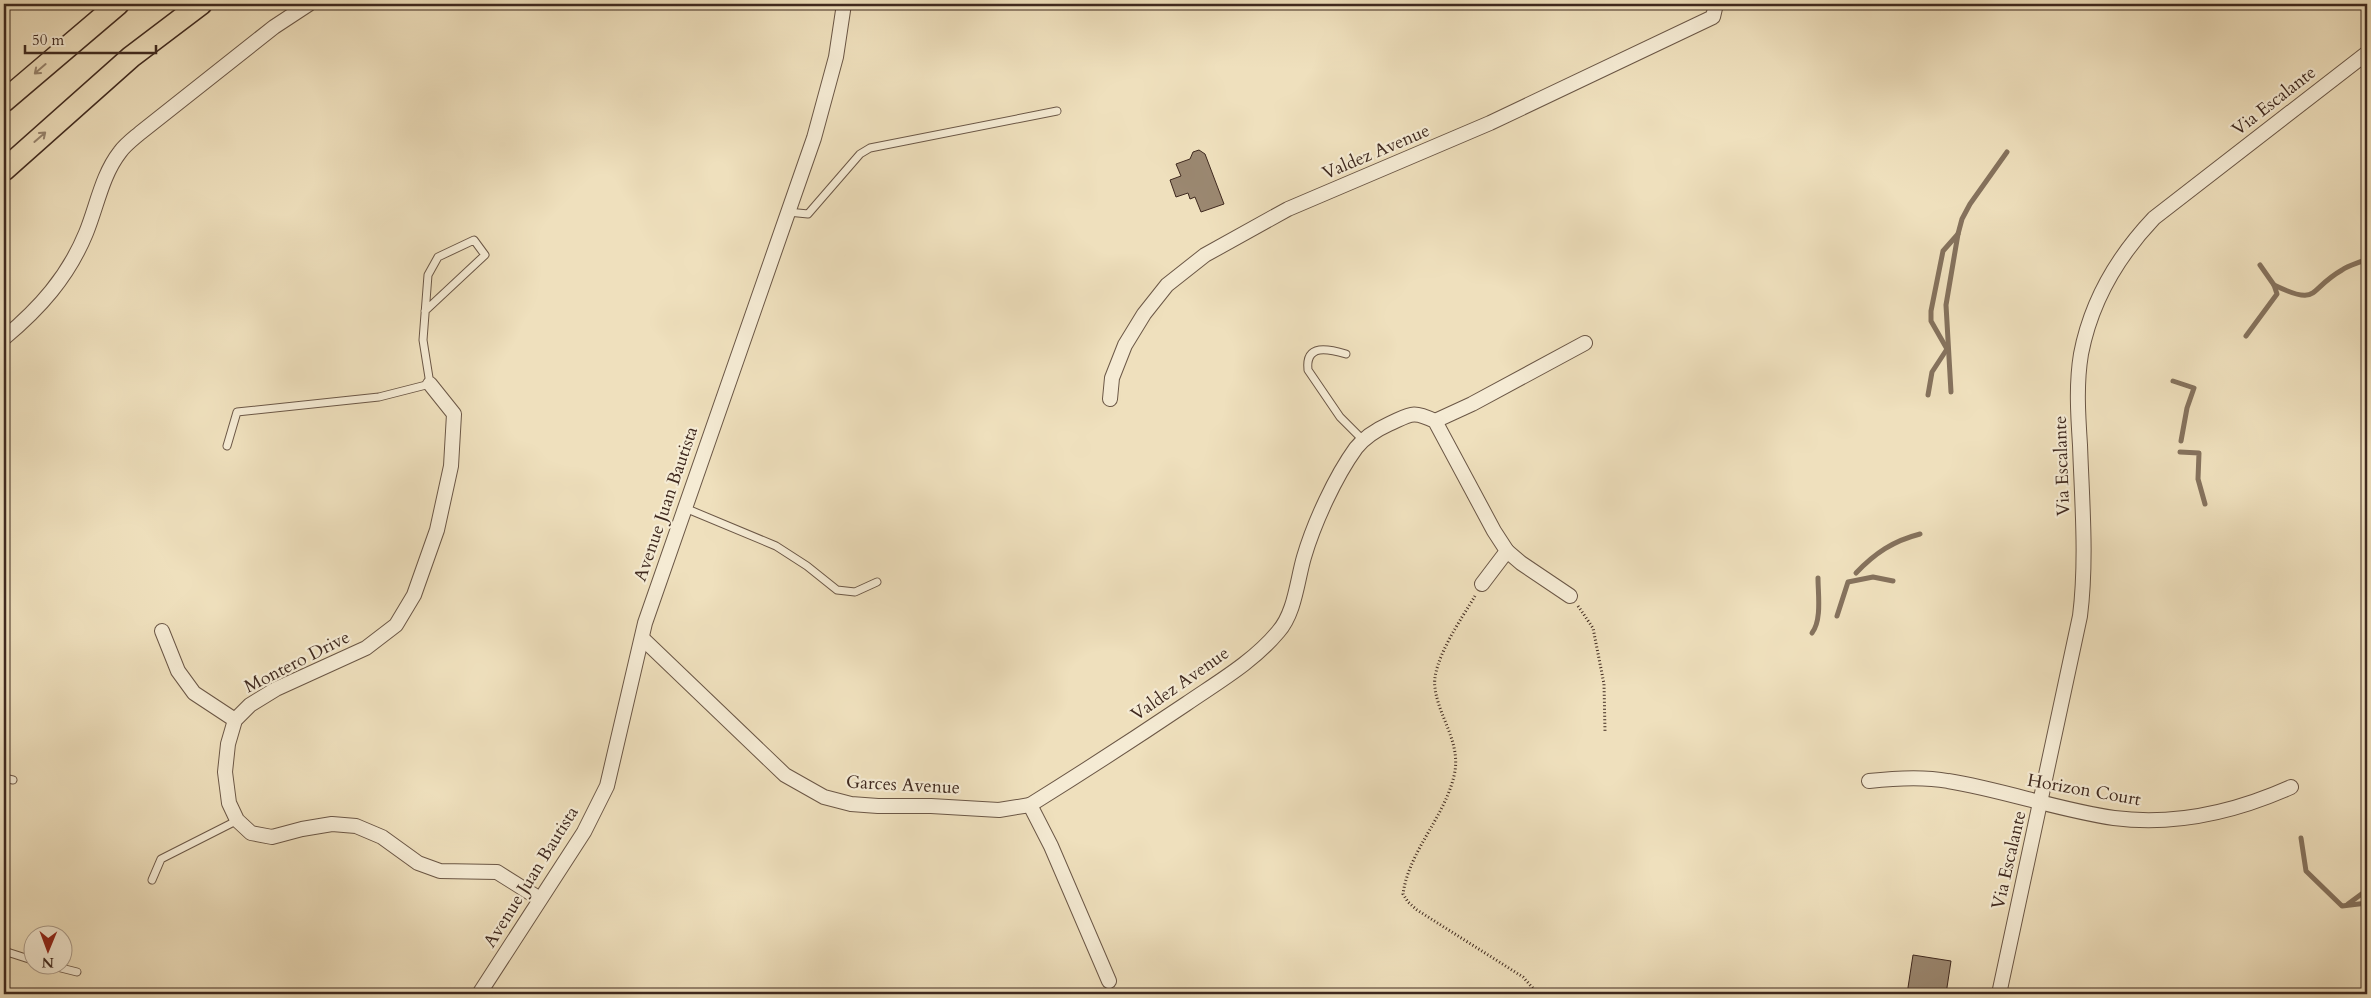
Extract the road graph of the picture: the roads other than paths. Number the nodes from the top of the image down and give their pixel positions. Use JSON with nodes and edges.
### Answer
{"nodes":[{"id":1,"x":118,"y":4,"type":"edge"},
{"id":2,"x":201,"y":4,"type":"edge"},
{"id":3,"x":309,"y":4,"type":"edge"},
{"id":4,"x":844,"y":4,"type":"edge"},
{"id":5,"x":1716,"y":4,"type":"edge"},
{"id":6,"x":2367,"y":53,"type":"edge"},
{"id":7,"x":4,"y":100,"type":"edge"},
{"id":8,"x":1057,"y":111,"type":"dead end"},
{"id":9,"x":4,"y":170,"type":"edge"},
{"id":10,"x":788,"y":212,"type":"junction"},
{"id":11,"x":425,"y":311,"type":"junction"},
{"id":12,"x":4,"y":338,"type":"edge"},
{"id":13,"x":1585,"y":342,"type":"dead end"},
{"id":14,"x":1346,"y":354,"type":"dead end"},
{"id":15,"x":430,"y":384,"type":"junction"},
{"id":16,"x":1110,"y":399,"type":"dead end"},
{"id":17,"x":1435,"y":421,"type":"junction"},
{"id":18,"x":1364,"y":441,"type":"junction"},
{"id":19,"x":228,"y":446,"type":"dead end"},
{"id":20,"x":684,"y":508,"type":"junction"},
{"id":21,"x":1507,"y":551,"type":"junction"},
{"id":22,"x":877,"y":582,"type":"dead end"},
{"id":23,"x":1482,"y":584,"type":"road end"},
{"id":24,"x":1570,"y":596,"type":"road end"},
{"id":25,"x":162,"y":631,"type":"dead end"},
{"id":26,"x":642,"y":638,"type":"junction"},
{"id":27,"x":235,"y":720,"type":"junction"},
{"id":28,"x":4,"y":778,"type":"edge"},
{"id":29,"x":13,"y":780,"type":"dead end"},
{"id":30,"x":1869,"y":780,"type":"dead end"},
{"id":31,"x":2291,"y":787,"type":"dead end"},
{"id":32,"x":2041,"y":803,"type":"junction"},
{"id":33,"x":1030,"y":805,"type":"junction"},
{"id":34,"x":238,"y":820,"type":"junction"},
{"id":35,"x":152,"y":880,"type":"dead end"},
{"id":36,"x":540,"y":899,"type":"junction"},
{"id":37,"x":4,"y":950,"type":"edge"},
{"id":38,"x":22,"y":956,"type":"edge"},
{"id":39,"x":72,"y":971,"type":"edge"},
{"id":40,"x":77,"y":972,"type":"dead end"},
{"id":41,"x":1109,"y":981,"type":"dead end"},
{"id":42,"x":479,"y":994,"type":"edge"},
{"id":43,"x":1999,"y":994,"type":"edge"}],
"edges":[{"from":1,"to":7,"type":"main road","one_way":true},
{"from":9,"to":2,"type":"main road","one_way":true},
{"from":3,"to":12,"type":"street"},
{"from":4,"to":10,"type":"street","name":"Avenue Juan Bautista"},
{"from":5,"to":16,"type":"street","name":"Valdez Avenue"},
{"from":6,"to":32,"type":"street","name":"Via Escalante"},
{"from":8,"to":10,"type":"lane"},
{"from":10,"to":20,"type":"street","name":"Avenue Juan Bautista"},
{"from":11,"to":11,"type":"lane"},
{"from":11,"to":15,"type":"lane"},
{"from":13,"to":17,"type":"street"},
{"from":14,"to":18,"type":"lane"},
{"from":15,"to":19,"type":"lane"},
{"from":15,"to":27,"type":"street","name":"Montero Drive"},
{"from":17,"to":18,"type":"street","name":"Valdez Avenue"},
{"from":17,"to":21,"type":"street"},
{"from":18,"to":33,"type":"street","name":"Valdez Avenue"},
{"from":20,"to":22,"type":"lane"},
{"from":20,"to":26,"type":"street","name":"Avenue Juan Bautista"},
{"from":21,"to":23,"type":"street"},
{"from":21,"to":24,"type":"street"},
{"from":25,"to":27,"type":"street"},
{"from":26,"to":33,"type":"street","name":"Garces Avenue"},
{"from":26,"to":36,"type":"street","name":"Avenue Juan Bautista"},
{"from":27,"to":34,"type":"street"},
{"from":28,"to":29,"type":"lane"},
{"from":30,"to":32,"type":"street","name":"Horizon Court"},
{"from":31,"to":32,"type":"street","name":"Horizon Court"},
{"from":32,"to":43,"type":"street","name":"Via Escalante"},
{"from":33,"to":41,"type":"street"},
{"from":34,"to":35,"type":"lane"},
{"from":34,"to":36,"type":"street"},
{"from":36,"to":42,"type":"street","name":"Avenue Juan Bautista"},
{"from":37,"to":38,"type":"lane"},
{"from":39,"to":40,"type":"lane"}]}
